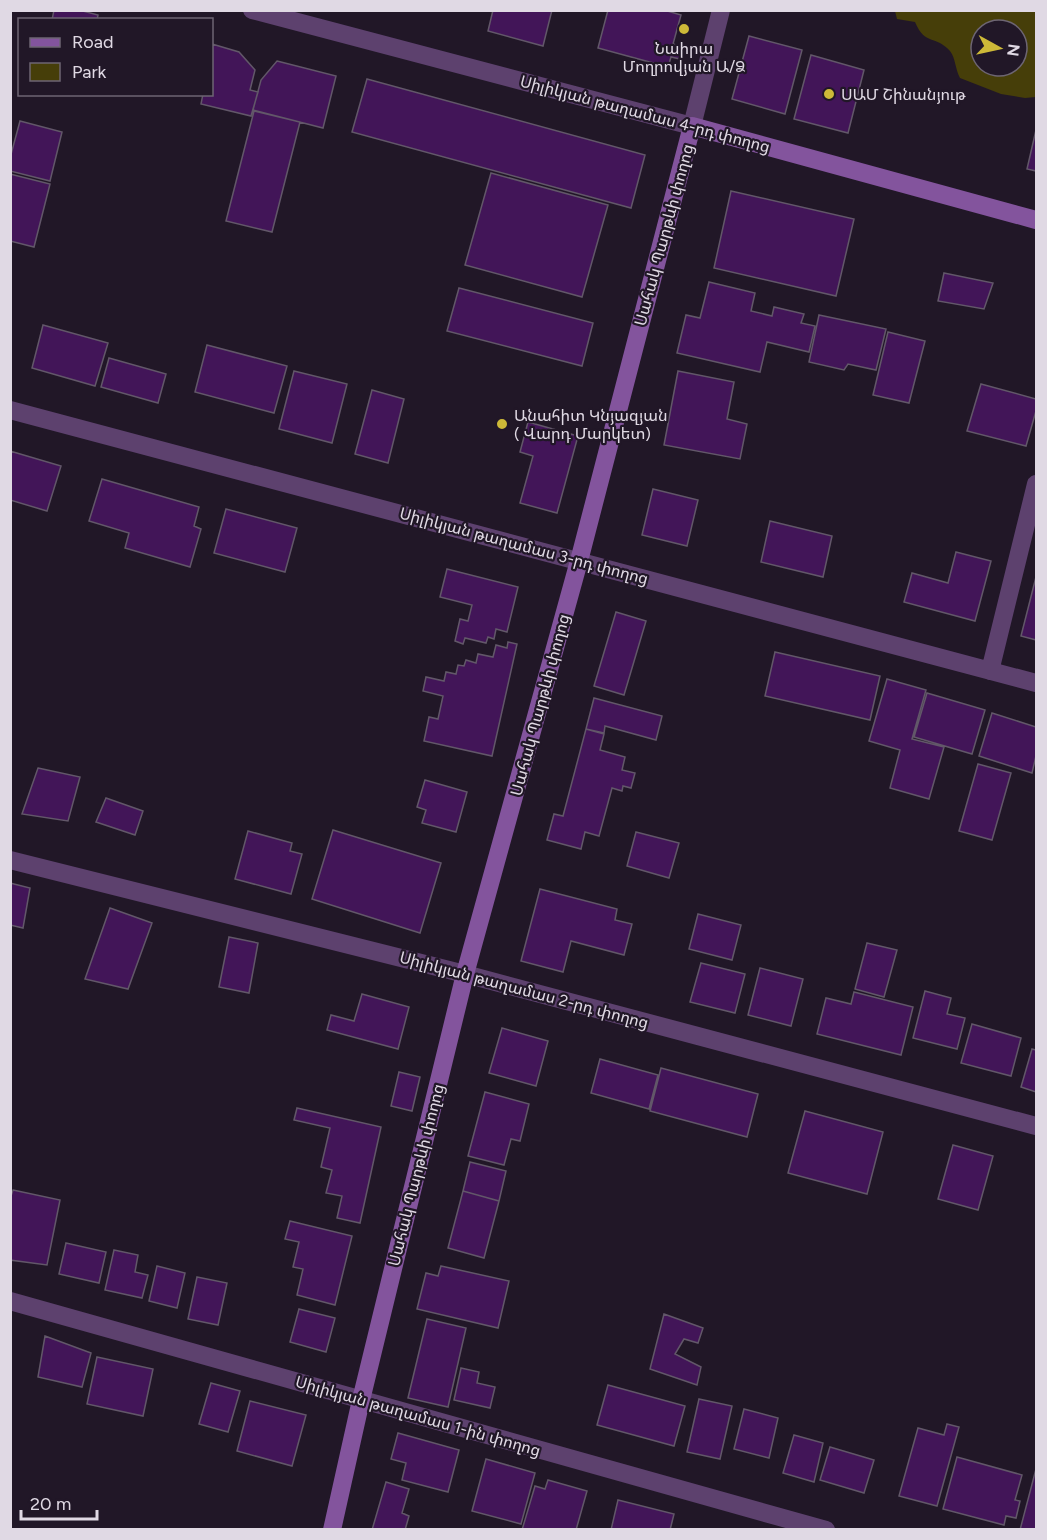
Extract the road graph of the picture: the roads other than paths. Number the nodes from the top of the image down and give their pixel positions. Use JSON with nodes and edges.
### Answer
{"nodes":[{"id":1,"x":252,"y":10,"type":"edge"},
{"id":2,"x":721,"y":10,"type":"edge"},
{"id":3,"x":692,"y":126,"type":"junction"},
{"id":4,"x":1036,"y":220,"type":"edge"},
{"id":5,"x":10,"y":410,"type":"edge"},
{"id":6,"x":1036,"y":484,"type":"edge"},
{"id":7,"x":579,"y":561,"type":"junction"},
{"id":8,"x":990,"y":671,"type":"junction"},
{"id":9,"x":1036,"y":683,"type":"edge"},
{"id":10,"x":10,"y":860,"type":"edge"},
{"id":11,"x":465,"y":974,"type":"junction"},
{"id":12,"x":1036,"y":1126,"type":"edge"},
{"id":13,"x":10,"y":1301,"type":"edge"},
{"id":14,"x":361,"y":1400,"type":"junction"},
{"id":15,"x":332,"y":1530,"type":"edge"},
{"id":16,"x":826,"y":1530,"type":"edge"}],
"edges":[{"from":1,"to":3,"type":"street","name":"Սիլիկյան թաղամաս 4-րդ փողոց"},
{"from":2,"to":3,"type":"street","name":"Սահակ Պարթևի փողոց"},
{"from":3,"to":4,"type":"main road","name":"Սիլիկյան թաղամաս 4-րդ փողոց"},
{"from":3,"to":7,"type":"main road","name":"Սահակ Պարթևի փողոց"},
{"from":5,"to":7,"type":"street","name":"Սիլիկյան թաղամաս 3-րդ փողոց"},
{"from":6,"to":8,"type":"street"},
{"from":7,"to":8,"type":"street","name":"Սիլիկյան թաղամաս 3-րդ փողոց"},
{"from":7,"to":11,"type":"main road","name":"Սահակ Պարթևի փողոց"},
{"from":8,"to":9,"type":"street","name":"Սիլիկյան թաղամաս 3-րդ փողոց"},
{"from":10,"to":11,"type":"street","name":"Սիլիկյան թաղամաս 2-րդ փողոց"},
{"from":11,"to":12,"type":"street","name":"Սիլիկյան թաղամաս 2-րդ փողոց"},
{"from":11,"to":14,"type":"main road","name":"Սահակ Պարթևի փողոց"},
{"from":13,"to":14,"type":"street","name":"Սիլիկյան թաղամաս 1-ին փողոց"},
{"from":14,"to":15,"type":"main road","name":"Սահակ Պարթևի փողոց"},
{"from":14,"to":16,"type":"street","name":"Սիլիկյան թաղամաս 1-ին փողոց"}]}
